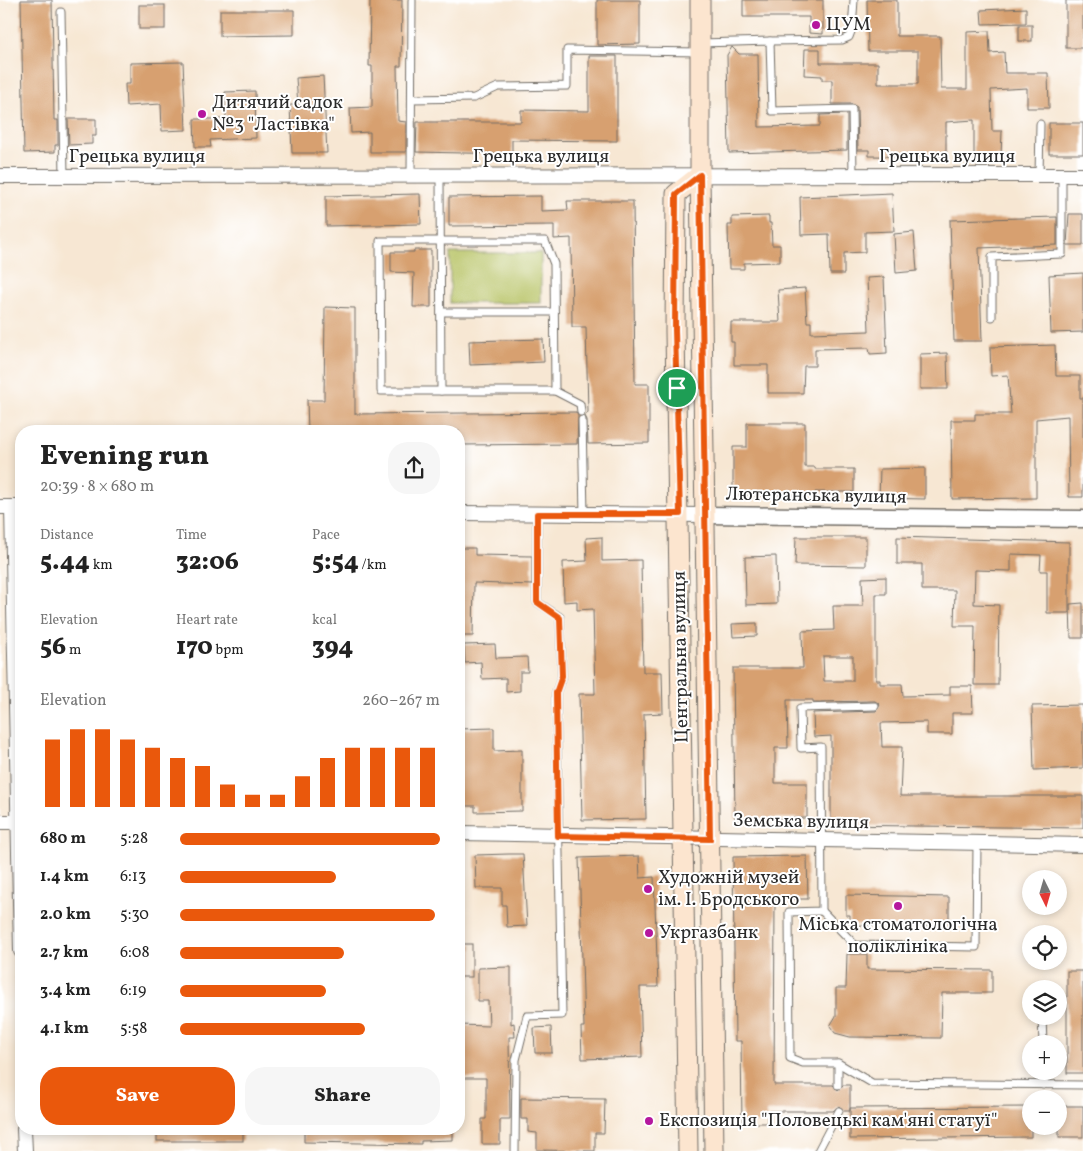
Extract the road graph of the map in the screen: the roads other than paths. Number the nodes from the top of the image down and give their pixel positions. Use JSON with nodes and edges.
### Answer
{"nodes":[{"id":1,"x":412,"y":0,"type":"edge"},
{"id":2,"x":700,"y":0,"type":"edge"},
{"id":3,"x":854,"y":0,"type":"edge"},
{"id":4,"x":61,"y":12,"type":"dead end"},
{"id":5,"x":770,"y":41,"type":"junction"},
{"id":6,"x":700,"y":48,"type":"junction"},
{"id":7,"x":412,"y":98,"type":"junction"},
{"id":8,"x":1040,"y":124,"type":"dead end"},
{"id":9,"x":700,"y":175,"type":"junction"},
{"id":10,"x":853,"y":175,"type":"junction"},
{"id":11,"x":1062,"y":175,"type":"junction"},
{"id":12,"x":1083,"y":175,"type":"edge"},
{"id":13,"x":0,"y":176,"type":"edge"},
{"id":14,"x":64,"y":176,"type":"junction"},
{"id":15,"x":411,"y":176,"type":"junction"},
{"id":16,"x":440,"y":176,"type":"junction"},
{"id":17,"x":1039,"y":176,"type":"junction"},
{"id":18,"x":441,"y":241,"type":"junction"},
{"id":19,"x":441,"y":312,"type":"junction"},
{"id":20,"x":554,"y":312,"type":"junction"},
{"id":21,"x":992,"y":317,"type":"dead end"},
{"id":22,"x":555,"y":390,"type":"junction"},
{"id":23,"x":441,"y":391,"type":"junction"},
{"id":24,"x":581,"y":412,"type":"dead end"},
{"id":25,"x":582,"y":420,"type":"dead end"},
{"id":26,"x":11,"y":507,"type":"edge"},
{"id":27,"x":465,"y":513,"type":"edge"},
{"id":28,"x":537,"y":514,"type":"junction"},
{"id":29,"x":584,"y":514,"type":"junction"},
{"id":30,"x":680,"y":514,"type":"junction"},
{"id":31,"x":705,"y":515,"type":"junction"},
{"id":32,"x":1083,"y":518,"type":"edge"},
{"id":33,"x":15,"y":566,"type":"edge"},
{"id":34,"x":875,"y":706,"type":"dead end"},
{"id":35,"x":0,"y":822,"type":"edge"},
{"id":36,"x":15,"y":822,"type":"edge"},
{"id":37,"x":465,"y":833,"type":"edge"},
{"id":38,"x":558,"y":836,"type":"junction"},
{"id":39,"x":684,"y":839,"type":"junction"},
{"id":40,"x":710,"y":839,"type":"junction"},
{"id":41,"x":821,"y":840,"type":"junction"},
{"id":42,"x":977,"y":844,"type":"junction"},
{"id":43,"x":1083,"y":845,"type":"edge"},
{"id":44,"x":822,"y":911,"type":"junction"},
{"id":45,"x":838,"y":1063,"type":"junction"},
{"id":46,"x":1043,"y":1080,"type":"edge"},
{"id":47,"x":838,"y":1085,"type":"dead end"},
{"id":48,"x":1043,"y":1085,"type":"junction"},
{"id":49,"x":1083,"y":1085,"type":"edge"},
{"id":50,"x":839,"y":1111,"type":"dead end"},
{"id":51,"x":24,"y":1135,"type":"edge"},
{"id":52,"x":25,"y":1151,"type":"edge"},
{"id":53,"x":515,"y":1151,"type":"edge"},
{"id":54,"x":688,"y":1151,"type":"edge"},
{"id":55,"x":714,"y":1151,"type":"edge"},
{"id":56,"x":818,"y":1151,"type":"edge"}],
"edges":[{"from":1,"to":7,"type":"lane"},
{"from":2,"to":6,"type":"main road","name":"Центральна вулиця"},
{"from":3,"to":5,"type":"lane"},
{"from":4,"to":14,"type":"lane"},
{"from":5,"to":6,"type":"lane"},
{"from":5,"to":10,"type":"lane"},
{"from":6,"to":7,"type":"lane"},
{"from":6,"to":9,"type":"main road","name":"Центральна вулиця"},
{"from":7,"to":15,"type":"lane"},
{"from":8,"to":17,"type":"lane"},
{"from":9,"to":10,"type":"street","name":"Грецька вулиця"},
{"from":9,"to":16,"type":"street","name":"Грецька вулиця"},
{"from":9,"to":30,"type":"main road","name":"Центральна вулиця"},
{"from":9,"to":31,"type":"main road","name":"Центральна вулиця"},
{"from":10,"to":17,"type":"street","name":"Грецька вулиця"},
{"from":11,"to":12,"type":"street","name":"Грецька вулиця"},
{"from":11,"to":17,"type":"street","name":"Грецька вулиця"},
{"from":11,"to":21,"type":"lane"},
{"from":13,"to":14,"type":"street","name":"Грецька вулиця"},
{"from":14,"to":15,"type":"street","name":"Грецька вулиця"},
{"from":15,"to":16,"type":"street","name":"Грецька вулиця"},
{"from":16,"to":18,"type":"lane"},
{"from":18,"to":19,"type":"lane"},
{"from":18,"to":20,"type":"lane"},
{"from":18,"to":23,"type":"lane"},
{"from":19,"to":20,"type":"lane"},
{"from":19,"to":23,"type":"lane"},
{"from":20,"to":22,"type":"lane"},
{"from":22,"to":23,"type":"lane"},
{"from":22,"to":24,"type":"lane"},
{"from":25,"to":29,"type":"lane"},
{"from":26,"to":33,"type":"street"},
{"from":27,"to":28,"type":"street","name":"Лютеранська вулиця"},
{"from":28,"to":29,"type":"street","name":"Лютеранська вулиця"},
{"from":28,"to":38,"type":"lane"},
{"from":29,"to":30,"type":"street","name":"Лютеранська вулиця"},
{"from":30,"to":31,"type":"street","name":"Лютеранська вулиця"},
{"from":30,"to":39,"type":"main road","name":"Центральна вулиця"},
{"from":31,"to":32,"type":"street","name":"Лютеранська вулиця"},
{"from":31,"to":40,"type":"main road","name":"Центральна вулиця"},
{"from":34,"to":41,"type":"lane"},
{"from":35,"to":36,"type":"street"},
{"from":37,"to":38,"type":"street","name":"Земська вулиця"},
{"from":38,"to":39,"type":"street","name":"Земська вулиця"},
{"from":38,"to":53,"type":"lane"},
{"from":39,"to":40,"type":"street","name":"Земська вулиця"},
{"from":39,"to":54,"type":"main road","name":"Центральна вулиця"},
{"from":40,"to":41,"type":"street","name":"Земська вулиця"},
{"from":40,"to":55,"type":"main road","name":"Центральна вулиця"},
{"from":41,"to":42,"type":"street","name":"Земська вулиця"},
{"from":41,"to":44,"type":"lane"},
{"from":42,"to":43,"type":"street","name":"Земська вулиця"},
{"from":42,"to":44,"type":"lane"},
{"from":44,"to":45,"type":"lane"},
{"from":45,"to":47,"type":"lane"},
{"from":45,"to":48,"type":"lane"},
{"from":46,"to":48,"type":"lane"},
{"from":48,"to":49,"type":"lane"},
{"from":50,"to":56,"type":"lane"},
{"from":51,"to":52,"type":"street"}]}
